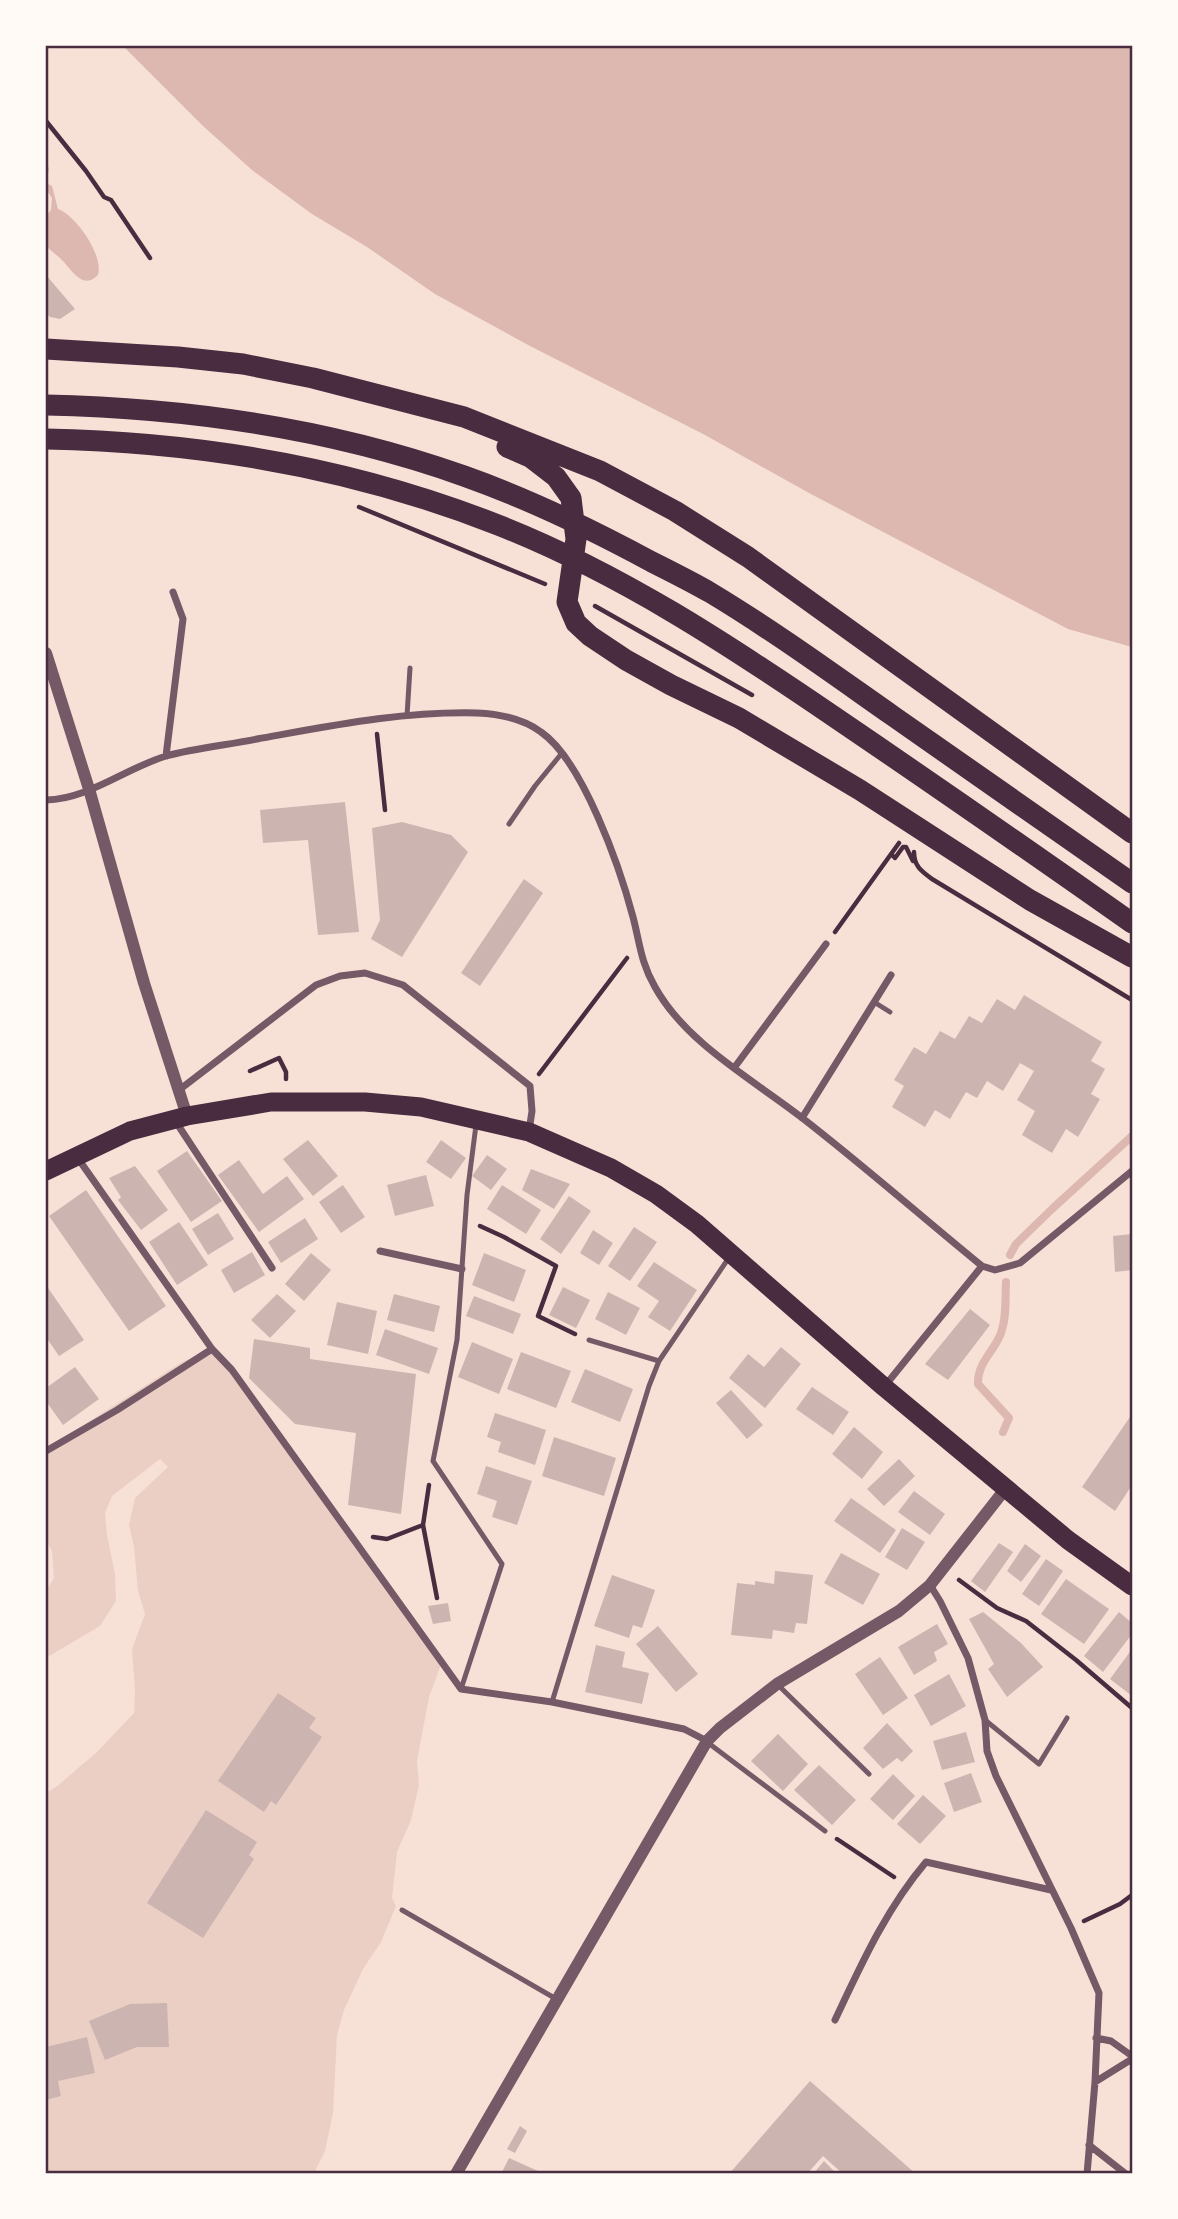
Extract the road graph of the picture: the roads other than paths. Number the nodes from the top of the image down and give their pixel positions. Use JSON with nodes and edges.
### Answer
{"nodes":[{"id":1,"x":46,"y":349,"type":"edge"},
{"id":2,"x":399,"y":400,"type":"junction"},
{"id":3,"x":46,"y":405,"type":"edge"},
{"id":4,"x":46,"y":439,"type":"edge"},
{"id":5,"x":173,"y":592,"type":"dead end"},
{"id":6,"x":46,"y":653,"type":"edge"},
{"id":7,"x":410,"y":668,"type":"dead end"},
{"id":8,"x":407,"y":716,"type":"junction"},
{"id":9,"x":562,"y":753,"type":"junction"},
{"id":10,"x":166,"y":756,"type":"junction"},
{"id":11,"x":89,"y":789,"type":"junction"},
{"id":12,"x":46,"y":800,"type":"edge"},
{"id":13,"x":509,"y":824,"type":"dead end"},
{"id":14,"x":1132,"y":833,"type":"edge"},
{"id":15,"x":1132,"y":883,"type":"edge"},
{"id":16,"x":1132,"y":923,"type":"edge"},
{"id":17,"x":826,"y":944,"type":"road end"},
{"id":18,"x":1132,"y":957,"type":"edge"},
{"id":19,"x":891,"y":975,"type":"dead end"},
{"id":20,"x":874,"y":1002,"type":"junction"},
{"id":21,"x":890,"y":1012,"type":"dead end"},
{"id":22,"x":734,"y":1068,"type":"junction"},
{"id":23,"x":179,"y":1090,"type":"junction"},
{"id":24,"x":181,"y":1117,"type":"junction"},
{"id":25,"x":802,"y":1118,"type":"junction"},
{"id":26,"x":477,"y":1119,"type":"junction"},
{"id":27,"x":529,"y":1132,"type":"junction"},
{"id":28,"x":76,"y":1155,"type":"junction"},
{"id":29,"x":46,"y":1171,"type":"edge"},
{"id":30,"x":1132,"y":1171,"type":"edge"},
{"id":31,"x":380,"y":1251,"type":"dead end"},
{"id":32,"x":732,"y":1254,"type":"junction"},
{"id":33,"x":982,"y":1266,"type":"junction"},
{"id":34,"x":272,"y":1268,"type":"dead end"},
{"id":35,"x":462,"y":1269,"type":"junction"},
{"id":36,"x":589,"y":1340,"type":"road end"},
{"id":37,"x":212,"y":1349,"type":"junction"},
{"id":38,"x":659,"y":1361,"type":"junction"},
{"id":39,"x":884,"y":1387,"type":"junction"},
{"id":40,"x":46,"y":1451,"type":"edge"},
{"id":41,"x":1006,"y":1488,"type":"junction"},
{"id":42,"x":930,"y":1585,"type":"junction"},
{"id":43,"x":1132,"y":1586,"type":"edge"},
{"id":44,"x":777,"y":1684,"type":"junction"},
{"id":45,"x":461,"y":1689,"type":"junction"},
{"id":46,"x":552,"y":1702,"type":"junction"},
{"id":47,"x":1068,"y":1718,"type":"dead end"},
{"id":48,"x":985,"y":1720,"type":"junction"},
{"id":49,"x":707,"y":1741,"type":"junction"},
{"id":50,"x":869,"y":1774,"type":"dead end"},
{"id":51,"x":825,"y":1831,"type":"road end"},
{"id":52,"x":1051,"y":1890,"type":"junction"},
{"id":53,"x":402,"y":1910,"type":"dead end"},
{"id":54,"x":558,"y":2000,"type":"junction"},
{"id":55,"x":835,"y":2020,"type":"dead end"},
{"id":56,"x":1096,"y":2038,"type":"junction"},
{"id":57,"x":1132,"y":2057,"type":"edge"},
{"id":58,"x":1095,"y":2082,"type":"junction"},
{"id":59,"x":1089,"y":2145,"type":"junction"},
{"id":60,"x":456,"y":2174,"type":"edge"},
{"id":61,"x":1087,"y":2174,"type":"edge"},
{"id":62,"x":1126,"y":2174,"type":"edge"}],
"edges":[{"from":1,"to":2,"type":"highway"},
{"from":2,"to":14,"type":"highway"},
{"from":2,"to":18,"type":"highway"},
{"from":3,"to":15,"type":"highway"},
{"from":4,"to":16,"type":"highway"},
{"from":5,"to":10,"type":"street"},
{"from":6,"to":11,"type":"street"},
{"from":7,"to":8,"type":"lane"},
{"from":8,"to":9,"type":"street"},
{"from":8,"to":10,"type":"street"},
{"from":9,"to":13,"type":"lane"},
{"from":9,"to":22,"type":"street"},
{"from":10,"to":11,"type":"street"},
{"from":11,"to":12,"type":"street"},
{"from":11,"to":23,"type":"street"},
{"from":17,"to":22,"type":"street"},
{"from":19,"to":20,"type":"street"},
{"from":20,"to":21,"type":"lane"},
{"from":20,"to":25,"type":"street"},
{"from":22,"to":25,"type":"street"},
{"from":23,"to":24,"type":"street"},
{"from":23,"to":27,"type":"street"},
{"from":24,"to":26,"type":"highway"},
{"from":24,"to":28,"type":"highway"},
{"from":24,"to":34,"type":"street"},
{"from":25,"to":33,"type":"street"},
{"from":26,"to":27,"type":"highway"},
{"from":26,"to":35,"type":"lane"},
{"from":27,"to":32,"type":"highway"},
{"from":28,"to":29,"type":"highway"},
{"from":28,"to":37,"type":"street"},
{"from":30,"to":33,"type":"street"},
{"from":31,"to":35,"type":"street"},
{"from":32,"to":38,"type":"lane"},
{"from":32,"to":39,"type":"highway"},
{"from":33,"to":39,"type":"street"},
{"from":35,"to":45,"type":"lane"},
{"from":36,"to":38,"type":"lane"},
{"from":37,"to":40,"type":"street"},
{"from":37,"to":45,"type":"street"},
{"from":38,"to":46,"type":"lane"},
{"from":39,"to":41,"type":"highway"},
{"from":41,"to":42,"type":"street"},
{"from":41,"to":43,"type":"highway"},
{"from":42,"to":44,"type":"street"},
{"from":42,"to":48,"type":"street"},
{"from":44,"to":49,"type":"street"},
{"from":44,"to":50,"type":"lane"},
{"from":45,"to":46,"type":"street"},
{"from":46,"to":49,"type":"street"},
{"from":47,"to":48,"type":"lane"},
{"from":48,"to":52,"type":"street"},
{"from":49,"to":51,"type":"lane"},
{"from":49,"to":54,"type":"street"},
{"from":52,"to":55,"type":"street"},
{"from":52,"to":56,"type":"street"},
{"from":53,"to":54,"type":"lane"},
{"from":54,"to":60,"type":"street"},
{"from":56,"to":57,"type":"street"},
{"from":56,"to":58,"type":"street"},
{"from":57,"to":58,"type":"street"},
{"from":58,"to":59,"type":"street"},
{"from":59,"to":61,"type":"street"},
{"from":59,"to":62,"type":"street"}]}
